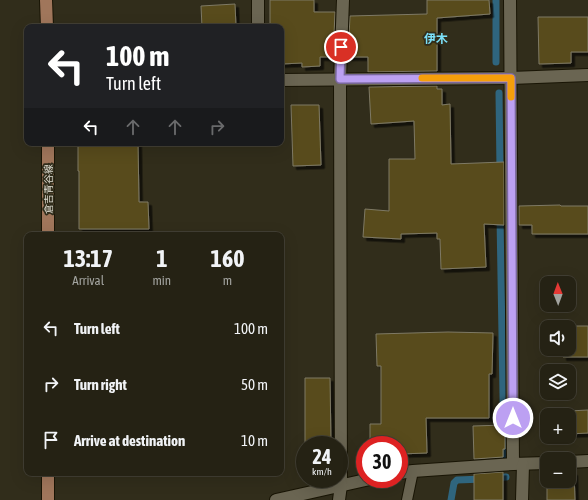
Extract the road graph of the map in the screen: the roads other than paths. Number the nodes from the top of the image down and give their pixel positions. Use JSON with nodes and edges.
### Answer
{"nodes":[{"id":1,"x":46,"y":0,"type":"edge"},
{"id":2,"x":258,"y":0,"type":"edge"},
{"id":3,"x":343,"y":0,"type":"edge"},
{"id":4,"x":510,"y":0,"type":"edge"},
{"id":5,"x":47,"y":24,"type":"edge"},
{"id":6,"x":258,"y":24,"type":"edge"},
{"id":7,"x":588,"y":75,"type":"edge"},
{"id":8,"x":511,"y":78,"type":"junction"},
{"id":9,"x":340,"y":79,"type":"junction"},
{"id":10,"x":284,"y":80,"type":"edge"},
{"id":11,"x":48,"y":146,"type":"edge"},
{"id":12,"x":48,"y":232,"type":"edge"},
{"id":13,"x":341,"y":436,"type":"edge"},
{"id":14,"x":588,"y":461,"type":"edge"},
{"id":15,"x":576,"y":462,"type":"edge"},
{"id":16,"x":540,"y":463,"type":"edge"},
{"id":17,"x":518,"y":464,"type":"junction"},
{"id":18,"x":413,"y":471,"type":"junction"},
{"id":19,"x":408,"y":472,"type":"edge"},
{"id":20,"x":48,"y":476,"type":"edge"},
{"id":21,"x":328,"y":488,"type":"edge"},
{"id":22,"x":341,"y":488,"type":"edge"},
{"id":23,"x":48,"y":500,"type":"edge"},
{"id":24,"x":276,"y":500,"type":"edge"},
{"id":25,"x":339,"y":500,"type":"edge"},
{"id":26,"x":407,"y":500,"type":"edge"},
{"id":27,"x":522,"y":500,"type":"edge"}],
"edges":[{"from":1,"to":5,"type":"main road"},
{"from":2,"to":6,"type":"street"},
{"from":3,"to":9,"type":"street"},
{"from":4,"to":8,"type":"street"},
{"from":7,"to":8,"type":"street"},
{"from":8,"to":9,"type":"street"},
{"from":8,"to":17,"type":"street"},
{"from":9,"to":10,"type":"street"},
{"from":9,"to":13,"type":"street"},
{"from":11,"to":12,"type":"main road","name":"倉吉青谷線"},
{"from":14,"to":15,"type":"street"},
{"from":16,"to":17,"type":"street"},
{"from":17,"to":18,"type":"street"},
{"from":17,"to":27,"type":"street"},
{"from":18,"to":19,"type":"street"},
{"from":18,"to":26,"type":"lane"},
{"from":20,"to":23,"type":"main road"},
{"from":21,"to":24,"type":"street"},
{"from":22,"to":25,"type":"street"}]}
